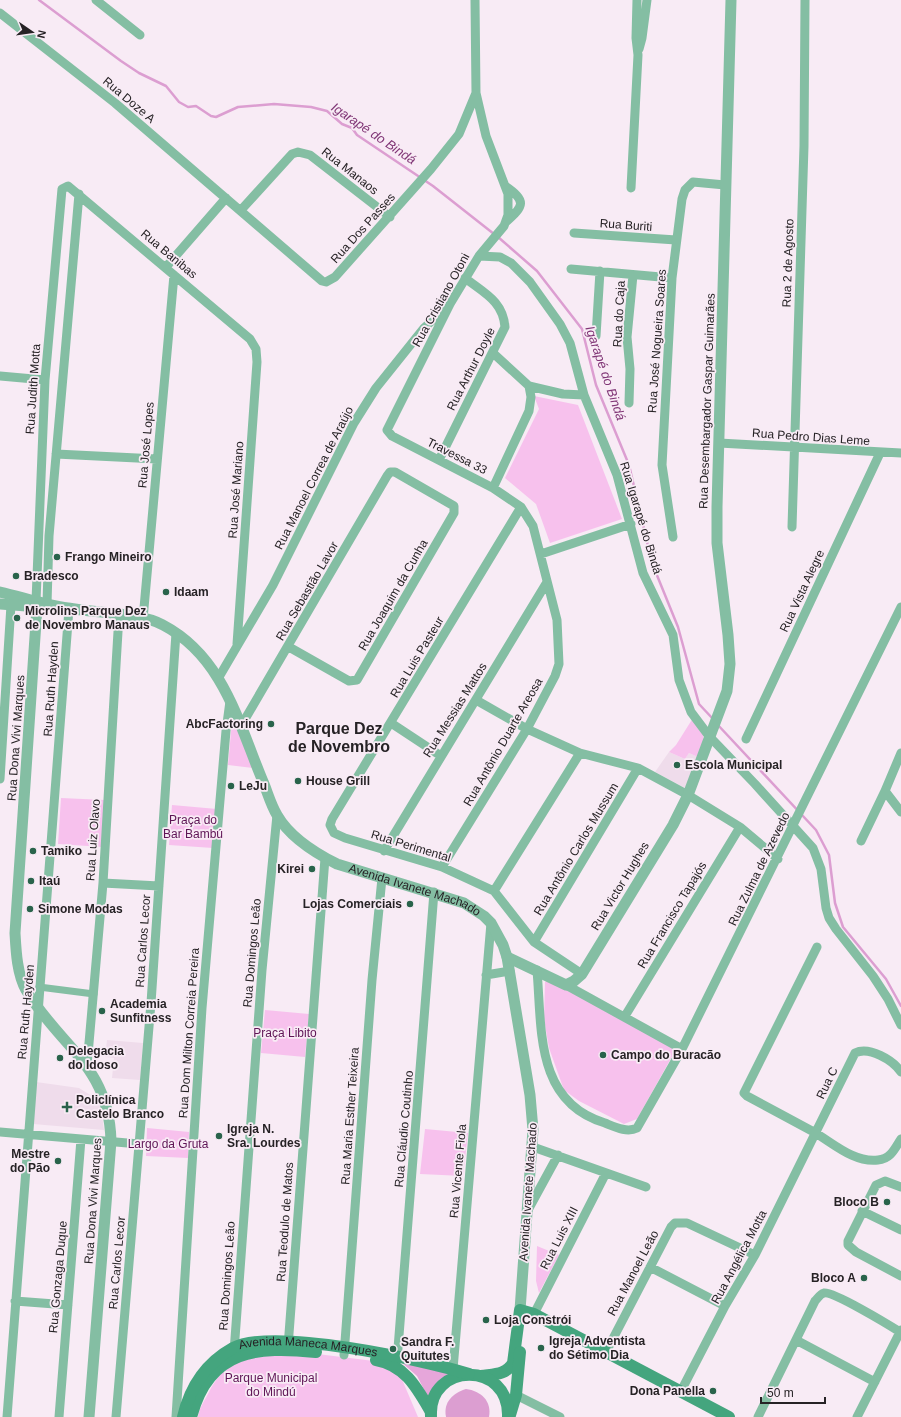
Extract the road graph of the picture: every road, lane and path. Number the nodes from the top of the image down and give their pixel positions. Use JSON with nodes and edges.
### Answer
{"nodes":[{"id":1,"x":475,"y":0,"type":"edge"},
{"id":2,"x":637,"y":0,"type":"edge"},
{"id":3,"x":647,"y":0,"type":"edge"},
{"id":4,"x":731,"y":0,"type":"edge"},
{"id":5,"x":805,"y":0,"type":"edge"},
{"id":6,"x":101,"y":2,"type":"edge"},
{"id":7,"x":0,"y":13,"type":"edge"},
{"id":8,"x":140,"y":35,"type":"dead end"},
{"id":9,"x":638,"y":55,"type":"junction"},
{"id":10,"x":476,"y":93,"type":"junction"},
{"id":11,"x":725,"y":185,"type":"junction"},
{"id":12,"x":71,"y":187,"type":"joint"},
{"id":13,"x":631,"y":188,"type":"dead end"},
{"id":14,"x":79,"y":194,"type":"junction"},
{"id":15,"x":226,"y":198,"type":"junction"},
{"id":16,"x":241,"y":210,"type":"junction"},
{"id":17,"x":390,"y":217,"type":"junction"},
{"id":18,"x":574,"y":233,"type":"dead end"},
{"id":19,"x":676,"y":240,"type":"junction"},
{"id":20,"x":479,"y":256,"type":"junction"},
{"id":21,"x":166,"y":267,"type":"junction"},
{"id":22,"x":571,"y":269,"type":"dead end"},
{"id":23,"x":600,"y":272,"type":"junction"},
{"id":24,"x":174,"y":275,"type":"junction"},
{"id":25,"x":633,"y":275,"type":"junction"},
{"id":26,"x":465,"y":278,"type":"junction"},
{"id":27,"x":672,"y":278,"type":"junction"},
{"id":28,"x":450,"y":304,"type":"junction"},
{"id":29,"x":596,"y":336,"type":"dead end"},
{"id":30,"x":250,"y":339,"type":"joint"},
{"id":31,"x":493,"y":353,"type":"junction"},
{"id":32,"x":0,"y":376,"type":"edge"},
{"id":33,"x":45,"y":380,"type":"junction"},
{"id":34,"x":529,"y":386,"type":"junction"},
{"id":35,"x":584,"y":395,"type":"junction"},
{"id":36,"x":629,"y":403,"type":"dead end"},
{"id":37,"x":388,"y":426,"type":"joint"},
{"id":38,"x":719,"y":443,"type":"junction"},
{"id":39,"x":794,"y":448,"type":"junction"},
{"id":40,"x":880,"y":453,"type":"junction"},
{"id":41,"x":901,"y":453,"type":"edge"},
{"id":42,"x":56,"y":454,"type":"junction"},
{"id":43,"x":156,"y":460,"type":"junction"},
{"id":44,"x":439,"y":460,"type":"junction"},
{"id":45,"x":493,"y":488,"type":"junction"},
{"id":46,"x":521,"y":507,"type":"junction"},
{"id":47,"x":454,"y":513,"type":"joint"},
{"id":48,"x":631,"y":524,"type":"junction"},
{"id":49,"x":792,"y":527,"type":"dead end"},
{"id":50,"x":673,"y":537,"type":"dead end"},
{"id":51,"x":541,"y":554,"type":"junction"},
{"id":52,"x":547,"y":582,"type":"junction"},
{"id":53,"x":0,"y":592,"type":"edge"},
{"id":54,"x":6,"y":604,"type":"edge"},
{"id":55,"x":44,"y":604,"type":"junction"},
{"id":56,"x":901,"y":607,"type":"edge"},
{"id":57,"x":69,"y":609,"type":"junction"},
{"id":58,"x":119,"y":615,"type":"junction"},
{"id":59,"x":143,"y":618,"type":"junction"},
{"id":60,"x":176,"y":633,"type":"junction"},
{"id":61,"x":237,"y":644,"type":"junction"},
{"id":62,"x":289,"y":647,"type":"junction"},
{"id":63,"x":219,"y":677,"type":"junction"},
{"id":64,"x":231,"y":699,"type":"junction"},
{"id":65,"x":476,"y":700,"type":"junction"},
{"id":66,"x":391,"y":723,"type":"junction"},
{"id":67,"x":241,"y":726,"type":"junction"},
{"id":68,"x":527,"y":729,"type":"junction"},
{"id":69,"x":711,"y":732,"type":"junction"},
{"id":70,"x":746,"y":739,"type":"dead end"},
{"id":71,"x":580,"y":753,"type":"junction"},
{"id":72,"x":901,"y":753,"type":"edge"},
{"id":73,"x":441,"y":756,"type":"junction"},
{"id":74,"x":638,"y":768,"type":"junction"},
{"id":75,"x":0,"y":779,"type":"edge"},
{"id":76,"x":885,"y":791,"type":"junction"},
{"id":77,"x":688,"y":795,"type":"junction"},
{"id":78,"x":901,"y":812,"type":"edge"},
{"id":79,"x":276,"y":815,"type":"junction"},
{"id":80,"x":332,"y":819,"type":"joint"},
{"id":81,"x":795,"y":823,"type":"junction"},
{"id":82,"x":740,"y":827,"type":"junction"},
{"id":83,"x":861,"y":841,"type":"dead end"},
{"id":84,"x":384,"y":850,"type":"junction"},
{"id":85,"x":325,"y":858,"type":"junction"},
{"id":86,"x":778,"y":859,"type":"junction"},
{"id":87,"x":442,"y":867,"type":"junction"},
{"id":88,"x":382,"y":878,"type":"junction"},
{"id":89,"x":103,"y":883,"type":"junction"},
{"id":90,"x":159,"y":886,"type":"junction"},
{"id":91,"x":434,"y":892,"type":"junction"},
{"id":92,"x":494,"y":892,"type":"junction"},
{"id":93,"x":491,"y":923,"type":"junction"},
{"id":94,"x":534,"y":942,"type":"junction"},
{"id":95,"x":817,"y":947,"type":"dead end"},
{"id":96,"x":507,"y":957,"type":"junction"},
{"id":97,"x":537,"y":970,"type":"junction"},
{"id":98,"x":510,"y":972,"type":"junction"},
{"id":99,"x":582,"y":974,"type":"junction"},
{"id":100,"x":486,"y":975,"type":"junction"},
{"id":101,"x":566,"y":985,"type":"junction"},
{"id":102,"x":39,"y":987,"type":"junction"},
{"id":103,"x":94,"y":994,"type":"junction"},
{"id":104,"x":38,"y":1006,"type":"junction"},
{"id":105,"x":625,"y":1016,"type":"junction"},
{"id":106,"x":901,"y":1025,"type":"edge"},
{"id":107,"x":682,"y":1049,"type":"junction"},
{"id":108,"x":87,"y":1066,"type":"junction"},
{"id":109,"x":901,"y":1072,"type":"edge"},
{"id":110,"x":0,"y":1132,"type":"edge"},
{"id":111,"x":816,"y":1133,"type":"junction"},
{"id":112,"x":27,"y":1134,"type":"junction"},
{"id":113,"x":901,"y":1138,"type":"edge"},
{"id":114,"x":81,"y":1139,"type":"junction"},
{"id":115,"x":111,"y":1141,"type":"junction"},
{"id":116,"x":139,"y":1144,"type":"junction"},
{"id":117,"x":533,"y":1147,"type":"junction"},
{"id":118,"x":558,"y":1155,"type":"junction"},
{"id":119,"x":606,"y":1173,"type":"junction"},
{"id":120,"x":646,"y":1186,"type":"dead end"},
{"id":121,"x":901,"y":1187,"type":"edge"},
{"id":122,"x":862,"y":1211,"type":"junction"},
{"id":123,"x":527,"y":1212,"type":"junction"},
{"id":124,"x":901,"y":1230,"type":"edge"},
{"id":125,"x":755,"y":1255,"type":"junction"},
{"id":126,"x":650,"y":1267,"type":"junction"},
{"id":127,"x":901,"y":1276,"type":"edge"},
{"id":128,"x":15,"y":1301,"type":"junction"},
{"id":129,"x":68,"y":1305,"type":"junction"},
{"id":130,"x":725,"y":1306,"type":"junction"},
{"id":131,"x":520,"y":1310,"type":"junction"},
{"id":132,"x":534,"y":1314,"type":"junction"},
{"id":133,"x":518,"y":1329,"type":"junction"},
{"id":134,"x":900,"y":1331,"type":"edge"},
{"id":135,"x":796,"y":1340,"type":"junction"},
{"id":136,"x":288,"y":1345,"type":"junction"},
{"id":137,"x":344,"y":1351,"type":"junction"},
{"id":138,"x":606,"y":1352,"type":"junction"},
{"id":139,"x":234,"y":1353,"type":"junction"},
{"id":140,"x":397,"y":1362,"type":"junction"},
{"id":141,"x":454,"y":1369,"type":"junction"},
{"id":142,"x":469,"y":1374,"type":"junction"},
{"id":143,"x":481,"y":1376,"type":"junction"},
{"id":144,"x":875,"y":1382,"type":"junction"},
{"id":145,"x":681,"y":1391,"type":"junction"},
{"id":146,"x":516,"y":1395,"type":"junction"},
{"id":147,"x":431,"y":1414,"type":"edge"},
{"id":148,"x":7,"y":1417,"type":"edge"},
{"id":149,"x":59,"y":1417,"type":"edge"},
{"id":150,"x":90,"y":1417,"type":"edge"},
{"id":151,"x":116,"y":1417,"type":"edge"},
{"id":152,"x":176,"y":1417,"type":"edge"},
{"id":153,"x":183,"y":1417,"type":"edge"},
{"id":154,"x":191,"y":1417,"type":"edge"},
{"id":155,"x":509,"y":1417,"type":"edge"},
{"id":156,"x":560,"y":1417,"type":"edge"},
{"id":157,"x":729,"y":1417,"type":"edge"},
{"id":158,"x":758,"y":1417,"type":"edge"},
{"id":159,"x":857,"y":1417,"type":"edge"}],
"edges":[{"from":1,"to":10,"type":"street","name":"Rua Cristiano Otoni"},
{"from":2,"to":9,"type":"street"},
{"from":3,"to":9,"type":"street"},
{"from":4,"to":11,"type":"street","name":"Rua Desembargador Gaspar Guimarães"},
{"from":5,"to":39,"type":"street","name":"Rua 2 de Agosto"},
{"from":6,"to":8,"type":"street"},
{"from":7,"to":15,"type":"street","name":"Rua Doze A"},
{"from":9,"to":13,"type":"street"},
{"from":10,"to":17,"type":"street","name":"Rua Dos Passes"},
{"from":10,"to":20,"type":"street","name":"Rua Cristiano Otoni"},
{"from":11,"to":19,"type":"street","name":"Rua José Nogueira Soares"},
{"from":11,"to":38,"type":"street","name":"Rua Desembargador Gaspar Guimarães"},
{"from":12,"to":14,"type":"street","name":"Rua Banibas"},
{"from":12,"to":33,"type":"street","name":"Rua Judith Motta"},
{"from":14,"to":21,"type":"street","name":"Rua Banibas"},
{"from":14,"to":42,"type":"street"},
{"from":15,"to":16,"type":"street","name":"Rua Doze A"},
{"from":15,"to":21,"type":"street"},
{"from":16,"to":17,"type":"street","name":"Rua Manaos"},
{"from":16,"to":17,"type":"street","name":"Rua Dos Passes"},
{"from":18,"to":19,"type":"street","name":"Rua Buriti"},
{"from":19,"to":27,"type":"street","name":"Rua José Nogueira Soares"},
{"from":20,"to":26,"type":"street","name":"Rua Cristiano Otoni"},
{"from":20,"to":35,"type":"street","name":"Rua Igarapé do Bindá"},
{"from":21,"to":24,"type":"street","name":"Rua Banibas"},
{"from":22,"to":23,"type":"street"},
{"from":23,"to":25,"type":"street"},
{"from":23,"to":29,"type":"street"},
{"from":24,"to":30,"type":"street","name":"Rua Banibas"},
{"from":24,"to":43,"type":"street","name":"Rua José Lopes"},
{"from":25,"to":27,"type":"street"},
{"from":25,"to":36,"type":"street","name":"Rua do Caja"},
{"from":26,"to":28,"type":"street","name":"Rua Cristiano Otoni"},
{"from":26,"to":31,"type":"street","name":"Rua Arthur Doyle"},
{"from":27,"to":50,"type":"street","name":"Rua José Nogueira Soares"},
{"from":28,"to":37,"type":"street","name":"Rua Cristiano Otoni"},
{"from":28,"to":61,"type":"street","name":"Rua Manoel Correa de Araújo"},
{"from":30,"to":61,"type":"street","name":"Rua José Mariano"},
{"from":31,"to":34,"type":"street"},
{"from":31,"to":44,"type":"street","name":"Rua Arthur Doyle"},
{"from":32,"to":33,"type":"street"},
{"from":33,"to":55,"type":"street","name":"Rua Judith Motta"},
{"from":34,"to":35,"type":"street"},
{"from":34,"to":45,"type":"street"},
{"from":35,"to":48,"type":"street","name":"Rua Igarapé do Bindá"},
{"from":37,"to":44,"type":"street","name":"Travessa 33"},
{"from":38,"to":39,"type":"street","name":"Rua Pedro Dias Leme"},
{"from":38,"to":69,"type":"street","name":"Rua Desembargador Gaspar Guimarães"},
{"from":39,"to":40,"type":"street","name":"Rua Pedro Dias Leme"},
{"from":39,"to":49,"type":"street","name":"Rua 2 de Agosto"},
{"from":40,"to":41,"type":"street","name":"Rua Pedro Dias Leme"},
{"from":40,"to":70,"type":"street","name":"Rua Vista Alegre"},
{"from":42,"to":43,"type":"street"},
{"from":42,"to":55,"type":"street"},
{"from":43,"to":59,"type":"street","name":"Rua José Lopes"},
{"from":44,"to":45,"type":"street","name":"Travessa 33"},
{"from":45,"to":46,"type":"street","name":"Travessa 33"},
{"from":46,"to":51,"type":"street","name":"Rua Antônio Duarte Areosa"},
{"from":46,"to":66,"type":"street","name":"Rua Luis Pasteur"},
{"from":47,"to":62,"type":"street","name":"Rua Joaquim da Cunha"},
{"from":47,"to":62,"type":"street","name":"Rua Sebastião Lavor"},
{"from":48,"to":51,"type":"street"},
{"from":48,"to":69,"type":"street","name":"Rua Igarapé do Bindá"},
{"from":51,"to":52,"type":"street","name":"Rua Antônio Duarte Areosa"},
{"from":52,"to":65,"type":"street","name":"Rua Messias Mattos"},
{"from":52,"to":68,"type":"street","name":"Rua Antônio Duarte Areosa"},
{"from":53,"to":55,"type":"street","name":"Avenida Ivanete Machado"},
{"from":54,"to":55,"type":"street","name":"Avenida Ivanete Machado"},
{"from":54,"to":75,"type":"street"},
{"from":55,"to":57,"type":"street","name":"Avenida Ivanete Machado"},
{"from":55,"to":104,"type":"street","name":"Rua Dona Vivi Marques"},
{"from":56,"to":81,"type":"street","name":"Rua Zulma de Azevedo"},
{"from":57,"to":58,"type":"street","name":"Avenida Ivanete Machado"},
{"from":57,"to":102,"type":"street","name":"Rua Ruth Hayden"},
{"from":58,"to":59,"type":"street","name":"Avenida Ivanete Machado"},
{"from":58,"to":89,"type":"street","name":"Rua Luiz Olavo"},
{"from":59,"to":60,"type":"street","name":"Avenida Ivanete Machado"},
{"from":60,"to":63,"type":"street","name":"Avenida Ivanete Machado"},
{"from":60,"to":90,"type":"street","name":"Rua Carlos Lecor"},
{"from":61,"to":63,"type":"street","name":"Rua Manoel Correa de Araújo"},
{"from":62,"to":67,"type":"street","name":"Rua Sebastião Lavor"},
{"from":63,"to":64,"type":"street","name":"Avenida Ivanete Machado"},
{"from":64,"to":67,"type":"street","name":"Avenida Ivanete Machado"},
{"from":64,"to":152,"type":"street","name":"Rua Dom Milton Correia Pereira"},
{"from":65,"to":68,"type":"street"},
{"from":65,"to":73,"type":"street","name":"Rua Messias Mattos"},
{"from":66,"to":73,"type":"street"},
{"from":66,"to":80,"type":"street","name":"Rua Luis Pasteur"},
{"from":67,"to":79,"type":"street","name":"Avenida Ivanete Machado"},
{"from":68,"to":71,"type":"street"},
{"from":68,"to":87,"type":"street","name":"Rua Antônio Duarte Areosa"},
{"from":69,"to":77,"type":"street","name":"Rua Desembargador Gaspar Guimarães"},
{"from":69,"to":81,"type":"street","name":"Rua Igarapé do Bindá"},
{"from":71,"to":74,"type":"street"},
{"from":71,"to":92,"type":"street"},
{"from":72,"to":76,"type":"street"},
{"from":73,"to":84,"type":"street","name":"Rua Messias Mattos"},
{"from":74,"to":77,"type":"street"},
{"from":74,"to":94,"type":"street","name":"Rua Antônio Carlos Mussum"},
{"from":76,"to":78,"type":"street"},
{"from":76,"to":83,"type":"street"},
{"from":77,"to":82,"type":"street"},
{"from":77,"to":99,"type":"street","name":"Rua Victor Hughes"},
{"from":79,"to":85,"type":"street","name":"Avenida Ivanete Machado"},
{"from":79,"to":139,"type":"street","name":"Rua Domingos Leão"},
{"from":80,"to":84,"type":"street","name":"Rua Perimental"},
{"from":81,"to":86,"type":"street","name":"Rua Zulma de Azevedo"},
{"from":81,"to":106,"type":"street","name":"Rua Igarapé do Bindá"},
{"from":82,"to":86,"type":"street"},
{"from":82,"to":105,"type":"street","name":"Rua Francisco Tapajós"},
{"from":84,"to":87,"type":"street","name":"Rua Perimental"},
{"from":85,"to":88,"type":"street","name":"Avenida Ivanete Machado"},
{"from":85,"to":136,"type":"street","name":"Rua Teodulo de Matos"},
{"from":86,"to":107,"type":"street","name":"Rua Zulma de Azevedo"},
{"from":87,"to":92,"type":"street","name":"Rua Perimental"},
{"from":88,"to":91,"type":"street","name":"Avenida Ivanete Machado"},
{"from":88,"to":137,"type":"street","name":"Rua Maria Esther Teixeira"},
{"from":89,"to":90,"type":"street"},
{"from":89,"to":103,"type":"street","name":"Rua Luiz Olavo"},
{"from":90,"to":116,"type":"street","name":"Rua Carlos Lecor"},
{"from":91,"to":93,"type":"street","name":"Avenida Ivanete Machado"},
{"from":91,"to":140,"type":"street","name":"Rua Cláudio Coutinho"},
{"from":92,"to":94,"type":"street"},
{"from":93,"to":96,"type":"street","name":"Avenida Ivanete Machado"},
{"from":93,"to":100,"type":"street","name":"Rua Vicente Fiola"},
{"from":94,"to":99,"type":"street"},
{"from":95,"to":111,"type":"street"},
{"from":96,"to":97,"type":"street"},
{"from":96,"to":98,"type":"street","name":"Avenida Ivanete Machado"},
{"from":97,"to":101,"type":"street"},
{"from":97,"to":107,"type":"street","name":"Rua Zulma de Azevedo"},
{"from":98,"to":100,"type":"street"},
{"from":98,"to":117,"type":"street","name":"Avenida Ivanete Machado"},
{"from":99,"to":101,"type":"street","name":"Rua Victor Hughes"},
{"from":100,"to":141,"type":"street","name":"Rua Vicente Fiola"},
{"from":101,"to":105,"type":"street"},
{"from":102,"to":103,"type":"street"},
{"from":102,"to":104,"type":"street","name":"Rua Ruth Hayden"},
{"from":103,"to":108,"type":"street","name":"Rua Luiz Olavo"},
{"from":104,"to":108,"type":"street","name":"Rua Dona Vivi Marques"},
{"from":104,"to":112,"type":"street","name":"Rua Ruth Hayden"},
{"from":105,"to":107,"type":"street"},
{"from":108,"to":115,"type":"street","name":"Rua Dona Vivi Marques"},
{"from":109,"to":111,"type":"street","name":"Rua C"},
{"from":110,"to":112,"type":"street"},
{"from":111,"to":113,"type":"street"},
{"from":111,"to":125,"type":"street","name":"Rua Angélica Motta"},
{"from":112,"to":114,"type":"street"},
{"from":112,"to":128,"type":"street","name":"Rua Ruth Hayden"},
{"from":114,"to":115,"type":"street"},
{"from":114,"to":129,"type":"street","name":"Rua Gonzaga Duque"},
{"from":115,"to":116,"type":"street"},
{"from":115,"to":150,"type":"street","name":"Rua Dona Vivi Marques"},
{"from":116,"to":151,"type":"street","name":"Rua Carlos Lecor"},
{"from":117,"to":118,"type":"street"},
{"from":117,"to":123,"type":"street","name":"Avenida Ivanete Machado"},
{"from":118,"to":119,"type":"street"},
{"from":118,"to":123,"type":"street"},
{"from":119,"to":120,"type":"street"},
{"from":119,"to":132,"type":"street","name":"Rua Luis XIII"},
{"from":121,"to":122,"type":"street"},
{"from":122,"to":124,"type":"street"},
{"from":122,"to":127,"type":"street"},
{"from":123,"to":131,"type":"street","name":"Avenida Ivanete Machado"},
{"from":125,"to":126,"type":"street","name":"Rua Manoel Leão"},
{"from":125,"to":130,"type":"street","name":"Rua Angélica Motta"},
{"from":126,"to":130,"type":"street"},
{"from":126,"to":138,"type":"street","name":"Rua Manoel Leão"},
{"from":128,"to":129,"type":"street"},
{"from":128,"to":148,"type":"street","name":"Rua Ruth Hayden"},
{"from":129,"to":149,"type":"street","name":"Rua Gonzaga Duque"},
{"from":130,"to":145,"type":"street","name":"Rua Angélica Motta"},
{"from":131,"to":132,"type":"main road"},
{"from":131,"to":133,"type":"main road","name":"Avenida Ivanete Machado"},
{"from":132,"to":138,"type":"main road"},
{"from":133,"to":143,"type":"main road","name":"Avenida Ivanete Machado"},
{"from":133,"to":146,"type":"main road","name":"Avenida Ivanete Machado"},
{"from":134,"to":135,"type":"street"},
{"from":134,"to":144,"type":"street"},
{"from":135,"to":144,"type":"street"},
{"from":135,"to":158,"type":"street"},
{"from":136,"to":137,"type":"main road","name":"Avenida Maneca Marques"},
{"from":136,"to":139,"type":"main road","name":"Avenida Maneca Marques"},
{"from":137,"to":140,"type":"main road","name":"Avenida Maneca Marques"},
{"from":138,"to":145,"type":"main road"},
{"from":139,"to":153,"type":"main road","name":"Avenida Maneca Marques"},
{"from":139,"to":154,"type":"main road","name":"Avenida Maneca Marques"},
{"from":140,"to":141,"type":"main road","name":"Avenida Maneca Marques"},
{"from":140,"to":147,"type":"main road"},
{"from":141,"to":142,"type":"main road","name":"Avenida Maneca Marques"},
{"from":142,"to":143,"type":"main road","name":"Avenida Maneca Marques"},
{"from":142,"to":147,"type":"main road"},
{"from":143,"to":155,"type":"main road"},
{"from":144,"to":159,"type":"street"},
{"from":145,"to":157,"type":"main road"},
{"from":146,"to":155,"type":"main road","name":"Avenida Ivanete Machado"},
{"from":146,"to":156,"type":"street"}]}
